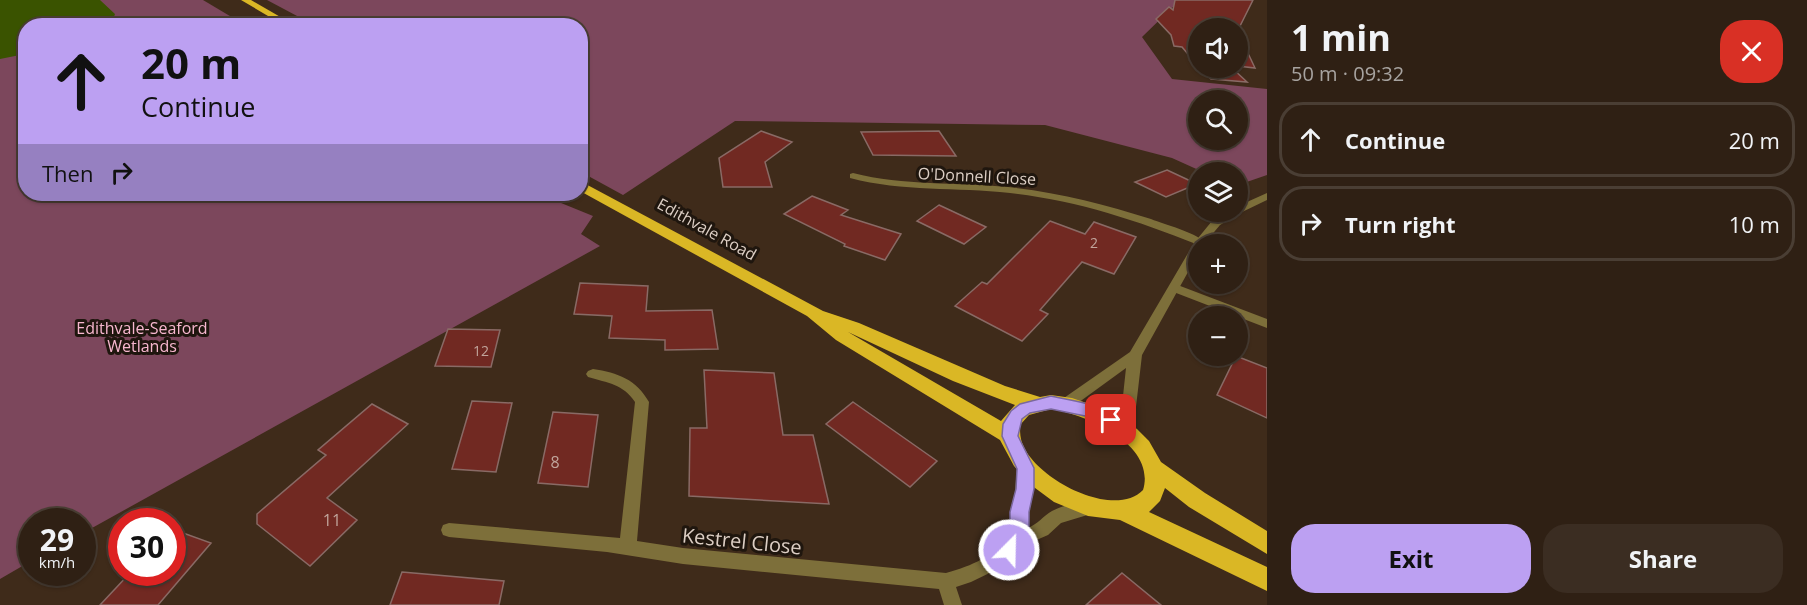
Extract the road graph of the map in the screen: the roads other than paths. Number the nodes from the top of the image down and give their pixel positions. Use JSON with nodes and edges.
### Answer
{"nodes":[{"id":1,"x":245,"y":0,"type":"edge"},
{"id":2,"x":278,"y":18,"type":"edge"},
{"id":3,"x":853,"y":176,"type":"dead end"},
{"id":4,"x":588,"y":189,"type":"edge"},
{"id":5,"x":1267,"y":196,"type":"edge"},
{"id":6,"x":1248,"y":205,"type":"edge"},
{"id":7,"x":1219,"y":222,"type":"edge"},
{"id":8,"x":1208,"y":234,"type":"edge"},
{"id":9,"x":1188,"y":239,"type":"edge"},
{"id":10,"x":1188,"y":264,"type":"edge"},
{"id":11,"x":1175,"y":288,"type":"junction"},
{"id":12,"x":813,"y":312,"type":"junction"},
{"id":13,"x":1267,"y":324,"type":"edge"},
{"id":14,"x":1136,"y":355,"type":"junction"},
{"id":15,"x":593,"y":374,"type":"dead end"},
{"id":16,"x":1038,"y":404,"type":"junction"},
{"id":17,"x":1066,"y":404,"type":"junction"},
{"id":18,"x":1130,"y":435,"type":"junction"},
{"id":19,"x":1010,"y":436,"type":"junction"},
{"id":20,"x":1025,"y":468,"type":"junction"},
{"id":21,"x":1154,"y":468,"type":"junction"},
{"id":22,"x":1088,"y":508,"type":"junction"},
{"id":23,"x":1124,"y":511,"type":"junction"},
{"id":24,"x":449,"y":530,"type":"dead end"},
{"id":25,"x":1019,"y":540,"type":"junction"},
{"id":26,"x":1267,"y":543,"type":"edge"},
{"id":27,"x":628,"y":547,"type":"junction"},
{"id":28,"x":1267,"y":579,"type":"edge"},
{"id":29,"x":946,"y":581,"type":"junction"},
{"id":30,"x":953,"y":605,"type":"edge"}],
"edges":[{"from":1,"to":2,"type":"highway"},
{"from":3,"to":9,"type":"street","name":"O'Donnell Close"},
{"from":4,"to":12,"type":"highway","name":"Edithvale Road"},
{"from":5,"to":6,"type":"street"},
{"from":7,"to":8,"type":"street"},
{"from":10,"to":11,"type":"street"},
{"from":11,"to":13,"type":"street"},
{"from":11,"to":14,"type":"street"},
{"from":12,"to":16,"type":"highway","name":"Edithvale Road"},
{"from":12,"to":19,"type":"highway","name":"Edithvale Road"},
{"from":14,"to":17,"type":"street"},
{"from":14,"to":18,"type":"street"},
{"from":15,"to":27,"type":"street"},
{"from":16,"to":17,"type":"highway"},
{"from":16,"to":19,"type":"highway"},
{"from":17,"to":18,"type":"highway"},
{"from":18,"to":21,"type":"highway"},
{"from":19,"to":20,"type":"highway"},
{"from":20,"to":22,"type":"highway"},
{"from":20,"to":25,"type":"street"},
{"from":21,"to":23,"type":"highway"},
{"from":21,"to":26,"type":"highway"},
{"from":22,"to":23,"type":"highway"},
{"from":22,"to":25,"type":"street","name":"Kestrel Close"},
{"from":23,"to":28,"type":"highway"},
{"from":24,"to":27,"type":"street","name":"Kestrel Close"},
{"from":25,"to":29,"type":"street","name":"Kestrel Close"},
{"from":27,"to":29,"type":"street","name":"Kestrel Close"},
{"from":29,"to":30,"type":"street"}]}
